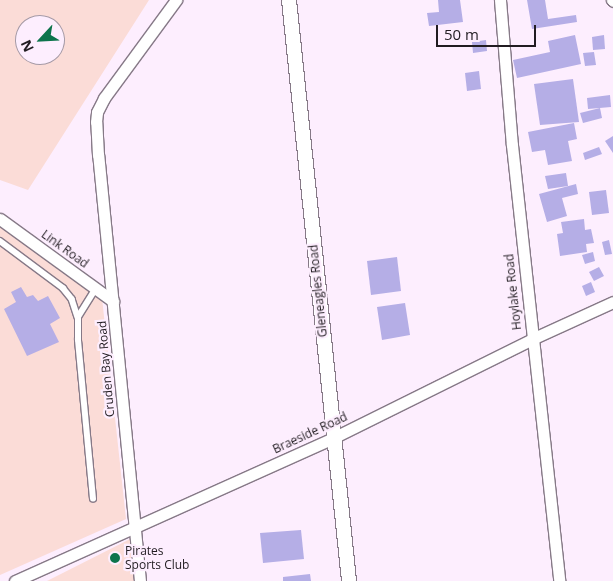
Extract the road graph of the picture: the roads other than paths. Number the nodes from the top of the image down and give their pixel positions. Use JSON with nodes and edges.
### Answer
{"nodes":[{"id":1,"x":176,"y":0,"type":"edge"},
{"id":2,"x":289,"y":0,"type":"edge"},
{"id":3,"x":500,"y":0,"type":"edge"},
{"id":4,"x":0,"y":219,"type":"edge"},
{"id":5,"x":0,"y":241,"type":"edge"},
{"id":6,"x":96,"y":288,"type":"junction"},
{"id":7,"x":114,"y":301,"type":"junction"},
{"id":8,"x":613,"y":302,"type":"edge"},
{"id":9,"x":78,"y":317,"type":"junction"},
{"id":10,"x":532,"y":339,"type":"junction"},
{"id":11,"x":333,"y":438,"type":"junction"},
{"id":12,"x":93,"y":499,"type":"dead end"},
{"id":13,"x":134,"y":527,"type":"junction"},
{"id":14,"x":15,"y":581,"type":"edge"},
{"id":15,"x":140,"y":581,"type":"edge"},
{"id":16,"x":349,"y":581,"type":"edge"},
{"id":17,"x":559,"y":581,"type":"edge"}],
"edges":[{"from":1,"to":7,"type":"street","name":"Cruden Bay Road"},
{"from":2,"to":11,"type":"street","name":"Gleneagles Road"},
{"from":3,"to":10,"type":"street","name":"Hoylake Road"},
{"from":4,"to":6,"type":"street","name":"Link Road"},
{"from":5,"to":9,"type":"lane"},
{"from":6,"to":7,"type":"street","name":"Link Road"},
{"from":6,"to":9,"type":"lane"},
{"from":7,"to":13,"type":"street","name":"Cruden Bay Road"},
{"from":8,"to":10,"type":"street","name":"Braeside Road"},
{"from":9,"to":12,"type":"lane"},
{"from":10,"to":11,"type":"street","name":"Braeside Road"},
{"from":10,"to":17,"type":"street","name":"Hoylake Road"},
{"from":11,"to":13,"type":"street","name":"Braeside Road"},
{"from":11,"to":16,"type":"street","name":"Gleneagles Road"},
{"from":13,"to":14,"type":"street","name":"Braeside Road"},
{"from":13,"to":15,"type":"street","name":"Cruden Bay Road"}]}
